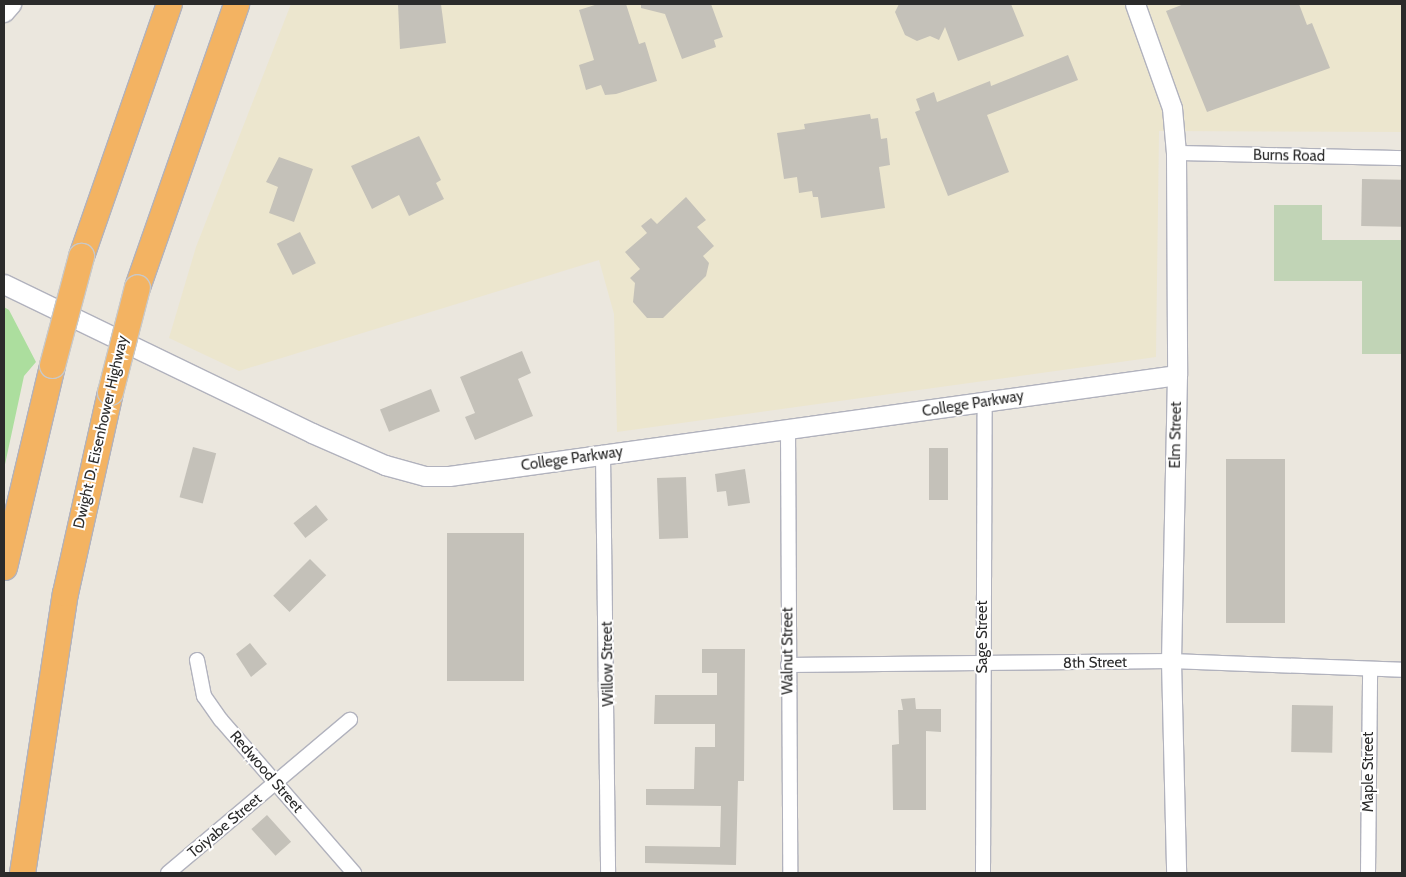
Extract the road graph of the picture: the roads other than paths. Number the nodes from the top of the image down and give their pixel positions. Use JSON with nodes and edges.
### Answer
{"nodes":[{"id":1,"x":11,"y":4,"type":"edge"},
{"id":2,"x":169,"y":4,"type":"edge"},
{"id":3,"x":236,"y":4,"type":"edge"},
{"id":4,"x":1134,"y":4,"type":"edge"},
{"id":5,"x":4,"y":12,"type":"edge"},
{"id":6,"x":1176,"y":153,"type":"junction"},
{"id":7,"x":1402,"y":158,"type":"edge"},
{"id":8,"x":4,"y":284,"type":"edge"},
{"id":9,"x":1177,"y":376,"type":"junction"},
{"id":10,"x":985,"y":401,"type":"junction"},
{"id":11,"x":788,"y":429,"type":"junction"},
{"id":12,"x":604,"y":454,"type":"junction"},
{"id":13,"x":4,"y":566,"type":"edge"},
{"id":14,"x":197,"y":660,"type":"dead end"},
{"id":15,"x":1171,"y":661,"type":"junction"},
{"id":16,"x":983,"y":664,"type":"junction"},
{"id":17,"x":788,"y":665,"type":"junction"},
{"id":18,"x":1370,"y":670,"type":"junction"},
{"id":19,"x":1402,"y":670,"type":"edge"},
{"id":20,"x":350,"y":720,"type":"dead end"},
{"id":21,"x":276,"y":783,"type":"junction"},
{"id":22,"x":171,"y":872,"type":"edge"},
{"id":23,"x":22,"y":873,"type":"edge"},
{"id":24,"x":354,"y":873,"type":"edge"},
{"id":25,"x":608,"y":873,"type":"edge"},
{"id":26,"x":790,"y":873,"type":"edge"},
{"id":27,"x":983,"y":873,"type":"edge"},
{"id":28,"x":1176,"y":873,"type":"edge"},
{"id":29,"x":1368,"y":873,"type":"edge"}],
"edges":[{"from":1,"to":5,"type":"street"},
{"from":2,"to":13,"type":"highway","bridge":true},
{"from":3,"to":23,"type":"highway","name":"Dwight D. Eisenhower Highway","bridge":true},
{"from":4,"to":6,"type":"street","name":"Elm Street"},
{"from":6,"to":7,"type":"street","name":"Burns Road"},
{"from":6,"to":9,"type":"street","name":"Elm Street"},
{"from":8,"to":12,"type":"street","name":"College Parkway"},
{"from":9,"to":10,"type":"street","name":"College Parkway"},
{"from":9,"to":15,"type":"street","name":"Elm Street"},
{"from":10,"to":11,"type":"street","name":"College Parkway"},
{"from":10,"to":16,"type":"street","name":"Sage Street"},
{"from":11,"to":12,"type":"street","name":"College Parkway"},
{"from":11,"to":17,"type":"street","name":"Walnut Street"},
{"from":12,"to":25,"type":"street","name":"Willow Street"},
{"from":14,"to":21,"type":"street","name":"Redwood Street"},
{"from":15,"to":16,"type":"street","name":"8th Street"},
{"from":15,"to":18,"type":"street","name":"8th Street"},
{"from":15,"to":28,"type":"street","name":"Elm Street"},
{"from":16,"to":17,"type":"street","name":"8th Street"},
{"from":16,"to":27,"type":"street","name":"Sage Street"},
{"from":17,"to":26,"type":"street","name":"Walnut Street"},
{"from":18,"to":19,"type":"street","name":"8th Street"},
{"from":18,"to":29,"type":"street","name":"Maple Street"},
{"from":20,"to":21,"type":"street","name":"Toiyabe Street"},
{"from":21,"to":22,"type":"street","name":"Toiyabe Street"},
{"from":21,"to":24,"type":"street","name":"Redwood Street"}]}
